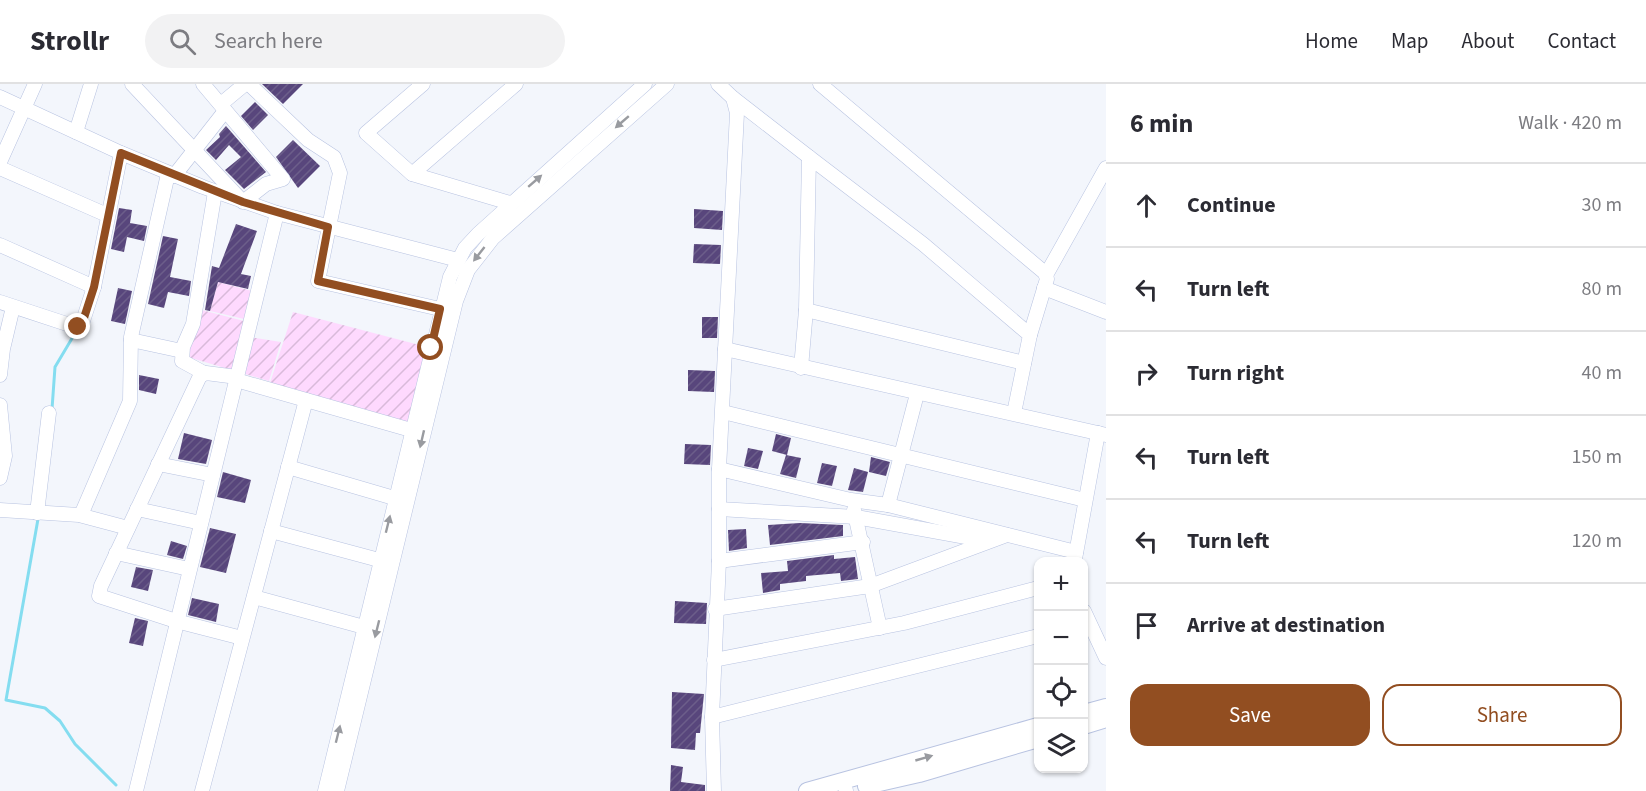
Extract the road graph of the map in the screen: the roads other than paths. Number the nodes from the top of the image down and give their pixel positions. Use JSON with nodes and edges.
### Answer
{"nodes":[{"id":1,"x":35,"y":84,"type":"edge"},
{"id":2,"x":92,"y":84,"type":"edge"},
{"id":3,"x":132,"y":84,"type":"edge"},
{"id":4,"x":203,"y":84,"type":"edge"},
{"id":5,"x":247,"y":84,"type":"edge"},
{"id":6,"x":423,"y":84,"type":"edge"},
{"id":7,"x":516,"y":84,"type":"edge"},
{"id":8,"x":645,"y":84,"type":"edge"},
{"id":9,"x":666,"y":84,"type":"edge"},
{"id":10,"x":718,"y":84,"type":"edge"},
{"id":11,"x":820,"y":84,"type":"edge"},
{"id":12,"x":0,"y":97,"type":"edge"},
{"id":13,"x":733,"y":98,"type":"junction"},
{"id":14,"x":24,"y":107,"type":"junction"},
{"id":15,"x":223,"y":107,"type":"junction"},
{"id":16,"x":76,"y":132,"type":"junction"},
{"id":17,"x":195,"y":150,"type":"junction"},
{"id":18,"x":121,"y":153,"type":"junction"},
{"id":19,"x":808,"y":158,"type":"junction"},
{"id":20,"x":0,"y":162,"type":"edge"},
{"id":21,"x":0,"y":168,"type":"edge"},
{"id":22,"x":1106,"y":168,"type":"edge"},
{"id":23,"x":412,"y":174,"type":"junction"},
{"id":24,"x":171,"y":175,"type":"junction"},
{"id":25,"x":214,"y":192,"type":"junction"},
{"id":26,"x":243,"y":202,"type":"junction"},
{"id":27,"x":510,"y":203,"type":"junction"},
{"id":28,"x":277,"y":213,"type":"junction"},
{"id":29,"x":107,"y":215,"type":"junction"},
{"id":30,"x":328,"y":227,"type":"junction"},
{"id":31,"x":0,"y":245,"type":"edge"},
{"id":32,"x":458,"y":260,"type":"junction"},
{"id":33,"x":1045,"y":282,"type":"junction"},
{"id":34,"x":94,"y":287,"type":"junction"},
{"id":35,"x":7,"y":304,"type":"edge"},
{"id":36,"x":440,"y":309,"type":"junction"},
{"id":37,"x":806,"y":310,"type":"junction"},
{"id":38,"x":1106,"y":312,"type":"edge"},
{"id":39,"x":1030,"y":335,"type":"junction"},
{"id":40,"x":131,"y":340,"type":"junction"},
{"id":41,"x":725,"y":349,"type":"junction"},
{"id":42,"x":182,"y":351,"type":"junction"},
{"id":43,"x":1023,"y":363,"type":"junction"},
{"id":44,"x":801,"y":368,"type":"junction"},
{"id":45,"x":204,"y":373,"type":"junction"},
{"id":46,"x":0,"y":375,"type":"edge"},
{"id":47,"x":236,"y":379,"type":"junction"},
{"id":48,"x":917,"y":394,"type":"junction"},
{"id":49,"x":306,"y":400,"type":"junction"},
{"id":50,"x":0,"y":405,"type":"edge"},
{"id":51,"x":723,"y":412,"type":"junction"},
{"id":52,"x":49,"y":413,"type":"dead end"},
{"id":53,"x":1014,"y":413,"type":"junction"},
{"id":54,"x":411,"y":430,"type":"junction"},
{"id":55,"x":1102,"y":434,"type":"edge"},
{"id":56,"x":900,"y":455,"type":"junction"},
{"id":57,"x":158,"y":464,"type":"junction"},
{"id":58,"x":288,"y":467,"type":"junction"},
{"id":59,"x":719,"y":469,"type":"junction"},
{"id":60,"x":213,"y":475,"type":"junction"},
{"id":61,"x":0,"y":478,"type":"edge"},
{"id":62,"x":394,"y":498,"type":"junction"},
{"id":63,"x":1085,"y":500,"type":"junction"},
{"id":64,"x":851,"y":501,"type":"junction"},
{"id":65,"x":888,"y":505,"type":"junction"},
{"id":66,"x":137,"y":509,"type":"junction"},
{"id":67,"x":719,"y":509,"type":"junction"},
{"id":68,"x":0,"y":510,"type":"edge"},
{"id":69,"x":37,"y":513,"type":"junction"},
{"id":70,"x":81,"y":515,"type":"junction"},
{"id":71,"x":856,"y":517,"type":"junction"},
{"id":72,"x":201,"y":523,"type":"junction"},
{"id":73,"x":128,"y":528,"type":"junction"},
{"id":74,"x":271,"y":531,"type":"junction"},
{"id":75,"x":1007,"y":535,"type":"junction"},
{"id":76,"x":863,"y":542,"type":"junction"},
{"id":77,"x":989,"y":542,"type":"junction"},
{"id":78,"x":116,"y":553,"type":"junction"},
{"id":79,"x":1076,"y":557,"type":"edge"},
{"id":80,"x":379,"y":560,"type":"junction"},
{"id":81,"x":719,"y":561,"type":"junction"},
{"id":82,"x":189,"y":570,"type":"junction"},
{"id":83,"x":870,"y":586,"type":"junction"},
{"id":84,"x":1034,"y":589,"type":"edge"},
{"id":85,"x":254,"y":597,"type":"junction"},
{"id":86,"x":715,"y":609,"type":"junction"},
{"id":87,"x":176,"y":621,"type":"junction"},
{"id":88,"x":1088,"y":623,"type":"edge"},
{"id":89,"x":364,"y":627,"type":"junction"},
{"id":90,"x":880,"y":628,"type":"junction"},
{"id":91,"x":1034,"y":637,"type":"edge"},
{"id":92,"x":242,"y":638,"type":"junction"},
{"id":93,"x":1106,"y":658,"type":"edge"},
{"id":94,"x":714,"y":660,"type":"junction"},
{"id":95,"x":1106,"y":707,"type":"edge"},
{"id":96,"x":1088,"y":712,"type":"edge"},
{"id":97,"x":712,"y":717,"type":"junction"},
{"id":98,"x":1106,"y":719,"type":"edge"},
{"id":99,"x":1088,"y":724,"type":"edge"},
{"id":100,"x":1034,"y":727,"type":"edge"},
{"id":101,"x":1034,"y":740,"type":"edge"},
{"id":102,"x":136,"y":791,"type":"edge"},
{"id":103,"x":202,"y":791,"type":"edge"},
{"id":104,"x":324,"y":791,"type":"edge"},
{"id":105,"x":337,"y":791,"type":"edge"},
{"id":106,"x":714,"y":791,"type":"edge"},
{"id":107,"x":807,"y":791,"type":"edge"},
{"id":108,"x":845,"y":791,"type":"edge"}],
"edges":[{"from":1,"to":14,"type":"street"},
{"from":2,"to":16,"type":"street"},
{"from":3,"to":17,"type":"street"},
{"from":4,"to":15,"type":"street"},
{"from":5,"to":15,"type":"street"},
{"from":5,"to":30,"type":"street"},
{"from":6,"to":23,"type":"street"},
{"from":7,"to":23,"type":"street"},
{"from":27,"to":8,"type":"street","one_way":true},
{"from":9,"to":105,"type":"street","one_way":true},
{"from":10,"to":13,"type":"street"},
{"from":11,"to":33,"type":"street"},
{"from":12,"to":14,"type":"street"},
{"from":13,"to":19,"type":"street"},
{"from":13,"to":41,"type":"street"},
{"from":14,"to":16,"type":"street"},
{"from":14,"to":20,"type":"street"},
{"from":15,"to":17,"type":"street"},
{"from":15,"to":26,"type":"street"},
{"from":16,"to":18,"type":"street"},
{"from":17,"to":24,"type":"street"},
{"from":17,"to":26,"type":"street"},
{"from":18,"to":24,"type":"street"},
{"from":18,"to":29,"type":"street"},
{"from":19,"to":37,"type":"street"},
{"from":19,"to":39,"type":"street"},
{"from":21,"to":29,"type":"street"},
{"from":22,"to":33,"type":"street"},
{"from":23,"to":27,"type":"street"},
{"from":24,"to":25,"type":"street"},
{"from":24,"to":40,"type":"street"},
{"from":25,"to":26,"type":"street"},
{"from":25,"to":42,"type":"street"},
{"from":26,"to":28,"type":"street"},
{"from":27,"to":32,"type":"street"},
{"from":28,"to":30,"type":"street"},
{"from":28,"to":47,"type":"street"},
{"from":29,"to":34,"type":"street"},
{"from":30,"to":32,"type":"street"},
{"from":30,"to":36,"type":"street"},
{"from":31,"to":34,"type":"street"},
{"from":32,"to":36,"type":"street"},
{"from":33,"to":38,"type":"street"},
{"from":33,"to":39,"type":"street"},
{"from":34,"to":35,"type":"street"},
{"from":35,"to":46,"type":"street"},
{"from":36,"to":54,"type":"street"},
{"from":37,"to":43,"type":"street"},
{"from":37,"to":44,"type":"street"},
{"from":39,"to":43,"type":"street"},
{"from":40,"to":42,"type":"street"},
{"from":40,"to":70,"type":"street"},
{"from":41,"to":44,"type":"street"},
{"from":41,"to":51,"type":"street"},
{"from":42,"to":45,"type":"street"},
{"from":43,"to":53,"type":"street"},
{"from":44,"to":48,"type":"street"},
{"from":45,"to":47,"type":"street"},
{"from":45,"to":57,"type":"street"},
{"from":47,"to":49,"type":"street"},
{"from":47,"to":60,"type":"street"},
{"from":48,"to":53,"type":"street"},
{"from":48,"to":56,"type":"street"},
{"from":49,"to":54,"type":"street"},
{"from":49,"to":58,"type":"street"},
{"from":50,"to":61,"type":"street"},
{"from":51,"to":56,"type":"street"},
{"from":51,"to":59,"type":"street"},
{"from":52,"to":69,"type":"street"},
{"from":53,"to":55,"type":"street"},
{"from":54,"to":62,"type":"street"},
{"from":55,"to":63,"type":"street"},
{"from":56,"to":63,"type":"street"},
{"from":56,"to":65,"type":"street"},
{"from":57,"to":60,"type":"street"},
{"from":57,"to":66,"type":"street"},
{"from":58,"to":62,"type":"street"},
{"from":58,"to":74,"type":"street"},
{"from":59,"to":64,"type":"street"},
{"from":59,"to":67,"type":"street"},
{"from":60,"to":72,"type":"street"},
{"from":80,"to":62,"type":"street","one_way":true},
{"from":63,"to":79,"type":"street"},
{"from":64,"to":65,"type":"street"},
{"from":64,"to":71,"type":"street"},
{"from":65,"to":75,"type":"street"},
{"from":66,"to":72,"type":"street"},
{"from":66,"to":73,"type":"street"},
{"from":67,"to":71,"type":"street"},
{"from":67,"to":81,"type":"street"},
{"from":68,"to":69,"type":"street"},
{"from":69,"to":70,"type":"street"},
{"from":70,"to":73,"type":"street"},
{"from":71,"to":76,"type":"street"},
{"from":71,"to":77,"type":"street"},
{"from":72,"to":82,"type":"street"},
{"from":73,"to":78,"type":"street"},
{"from":74,"to":80,"type":"street"},
{"from":74,"to":85,"type":"street"},
{"from":75,"to":77,"type":"street"},
{"from":75,"to":79,"type":"street"},
{"from":76,"to":81,"type":"street"},
{"from":76,"to":83,"type":"street"},
{"from":77,"to":83,"type":"street"},
{"from":78,"to":82,"type":"street"},
{"from":78,"to":87,"type":"street"},
{"from":80,"to":89,"type":"street"},
{"from":81,"to":86,"type":"street"},
{"from":82,"to":87,"type":"street"},
{"from":83,"to":86,"type":"street"},
{"from":83,"to":90,"type":"street"},
{"from":84,"to":90,"type":"street"},
{"from":85,"to":89,"type":"street"},
{"from":85,"to":92,"type":"street"},
{"from":86,"to":94,"type":"street"},
{"from":87,"to":92,"type":"street"},
{"from":87,"to":102,"type":"street"},
{"from":88,"to":93,"type":"street"},
{"from":104,"to":89,"type":"street","one_way":true},
{"from":90,"to":94,"type":"street"},
{"from":91,"to":97,"type":"street"},
{"from":92,"to":103,"type":"street"},
{"from":94,"to":97,"type":"street"},
{"from":95,"to":96,"type":"main road"},
{"from":97,"to":106,"type":"street"},
{"from":98,"to":99,"type":"main road"},
{"from":107,"to":100,"type":"main road","one_way":true},
{"from":101,"to":108,"type":"main road"}]}
